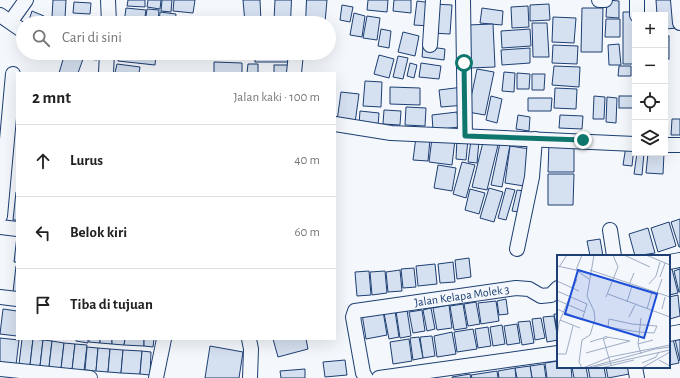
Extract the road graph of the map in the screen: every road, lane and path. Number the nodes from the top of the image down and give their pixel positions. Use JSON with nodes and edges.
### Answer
{"nodes":[{"id":1,"x":26,"y":0,"type":"edge"},
{"id":2,"x":108,"y":0,"type":"edge"},
{"id":3,"x":299,"y":0,"type":"edge"},
{"id":4,"x":433,"y":0,"type":"edge"},
{"id":5,"x":463,"y":0,"type":"edge"},
{"id":6,"x":599,"y":0,"type":"edge"},
{"id":7,"x":605,"y":0,"type":"edge"},
{"id":8,"x":637,"y":0,"type":"edge"},
{"id":9,"x":678,"y":0,"type":"edge"},
{"id":10,"x":637,"y":12,"type":"edge"},
{"id":11,"x":109,"y":16,"type":"edge"},
{"id":12,"x":298,"y":16,"type":"edge"},
{"id":13,"x":5,"y":18,"type":"edge"},
{"id":14,"x":680,"y":23,"type":"edge"},
{"id":15,"x":16,"y":26,"type":"edge"},
{"id":16,"x":430,"y":45,"type":"dead end"},
{"id":17,"x":107,"y":60,"type":"edge"},
{"id":18,"x":295,"y":60,"type":"edge"},
{"id":19,"x":106,"y":72,"type":"edge"},
{"id":20,"x":294,"y":72,"type":"edge"},
{"id":21,"x":13,"y":74,"type":"dead end"},
{"id":22,"x":336,"y":124,"type":"edge"},
{"id":23,"x":465,"y":136,"type":"junction"},
{"id":24,"x":536,"y":139,"type":"junction"},
{"id":25,"x":632,"y":144,"type":"edge"},
{"id":26,"x":668,"y":145,"type":"edge"},
{"id":27,"x":680,"y":145,"type":"edge"},
{"id":28,"x":8,"y":157,"type":"edge"},
{"id":29,"x":0,"y":216,"type":"edge"},
{"id":30,"x":0,"y":227,"type":"edge"},
{"id":31,"x":16,"y":229,"type":"edge"},
{"id":32,"x":610,"y":230,"type":"dead end"},
{"id":33,"x":517,"y":249,"type":"dead end"},
{"id":34,"x":614,"y":255,"type":"edge"},
{"id":35,"x":680,"y":260,"type":"edge"},
{"id":36,"x":670,"y":262,"type":"edge"},
{"id":37,"x":557,"y":289,"type":"edge"},
{"id":38,"x":0,"y":297,"type":"edge"},
{"id":39,"x":16,"y":299,"type":"edge"},
{"id":40,"x":680,"y":332,"type":"edge"},
{"id":41,"x":670,"y":334,"type":"edge"},
{"id":42,"x":164,"y":340,"type":"edge"},
{"id":43,"x":249,"y":340,"type":"edge"},
{"id":44,"x":557,"y":353,"type":"edge"},
{"id":45,"x":635,"y":368,"type":"edge"},
{"id":46,"x":0,"y":369,"type":"edge"},
{"id":47,"x":90,"y":378,"type":"edge"},
{"id":48,"x":156,"y":378,"type":"edge"},
{"id":49,"x":250,"y":378,"type":"edge"},
{"id":50,"x":366,"y":378,"type":"edge"},
{"id":51,"x":379,"y":378,"type":"edge"},
{"id":52,"x":637,"y":378,"type":"edge"}],
"edges":[{"from":1,"to":13,"type":"street"},
{"from":2,"to":11,"type":"street"},
{"from":3,"to":12,"type":"street"},
{"from":4,"to":16,"type":"street"},
{"from":5,"to":23,"type":"street"},
{"from":6,"to":7,"type":"street"},
{"from":8,"to":10,"type":"street"},
{"from":9,"to":14,"type":"street"},
{"from":13,"to":15,"type":"street"},
{"from":17,"to":19,"type":"street"},
{"from":18,"to":20,"type":"street"},
{"from":21,"to":28,"type":"street"},
{"from":22,"to":23,"type":"street"},
{"from":23,"to":24,"type":"street"},
{"from":24,"to":25,"type":"street"},
{"from":24,"to":33,"type":"street"},
{"from":26,"to":27,"type":"street"},
{"from":28,"to":29,"type":"street"},
{"from":30,"to":31,"type":"street"},
{"from":32,"to":34,"type":"street"},
{"from":35,"to":36,"type":"street"},
{"from":37,"to":50,"type":"street","name":"Jalan Kelapa Molek 3"},
{"from":38,"to":39,"type":"street"},
{"from":40,"to":41,"type":"street"},
{"from":42,"to":48,"type":"street"},
{"from":43,"to":49,"type":"street"},
{"from":44,"to":51,"type":"street"},
{"from":45,"to":52,"type":"street"},
{"from":46,"to":47,"type":"street"}]}
